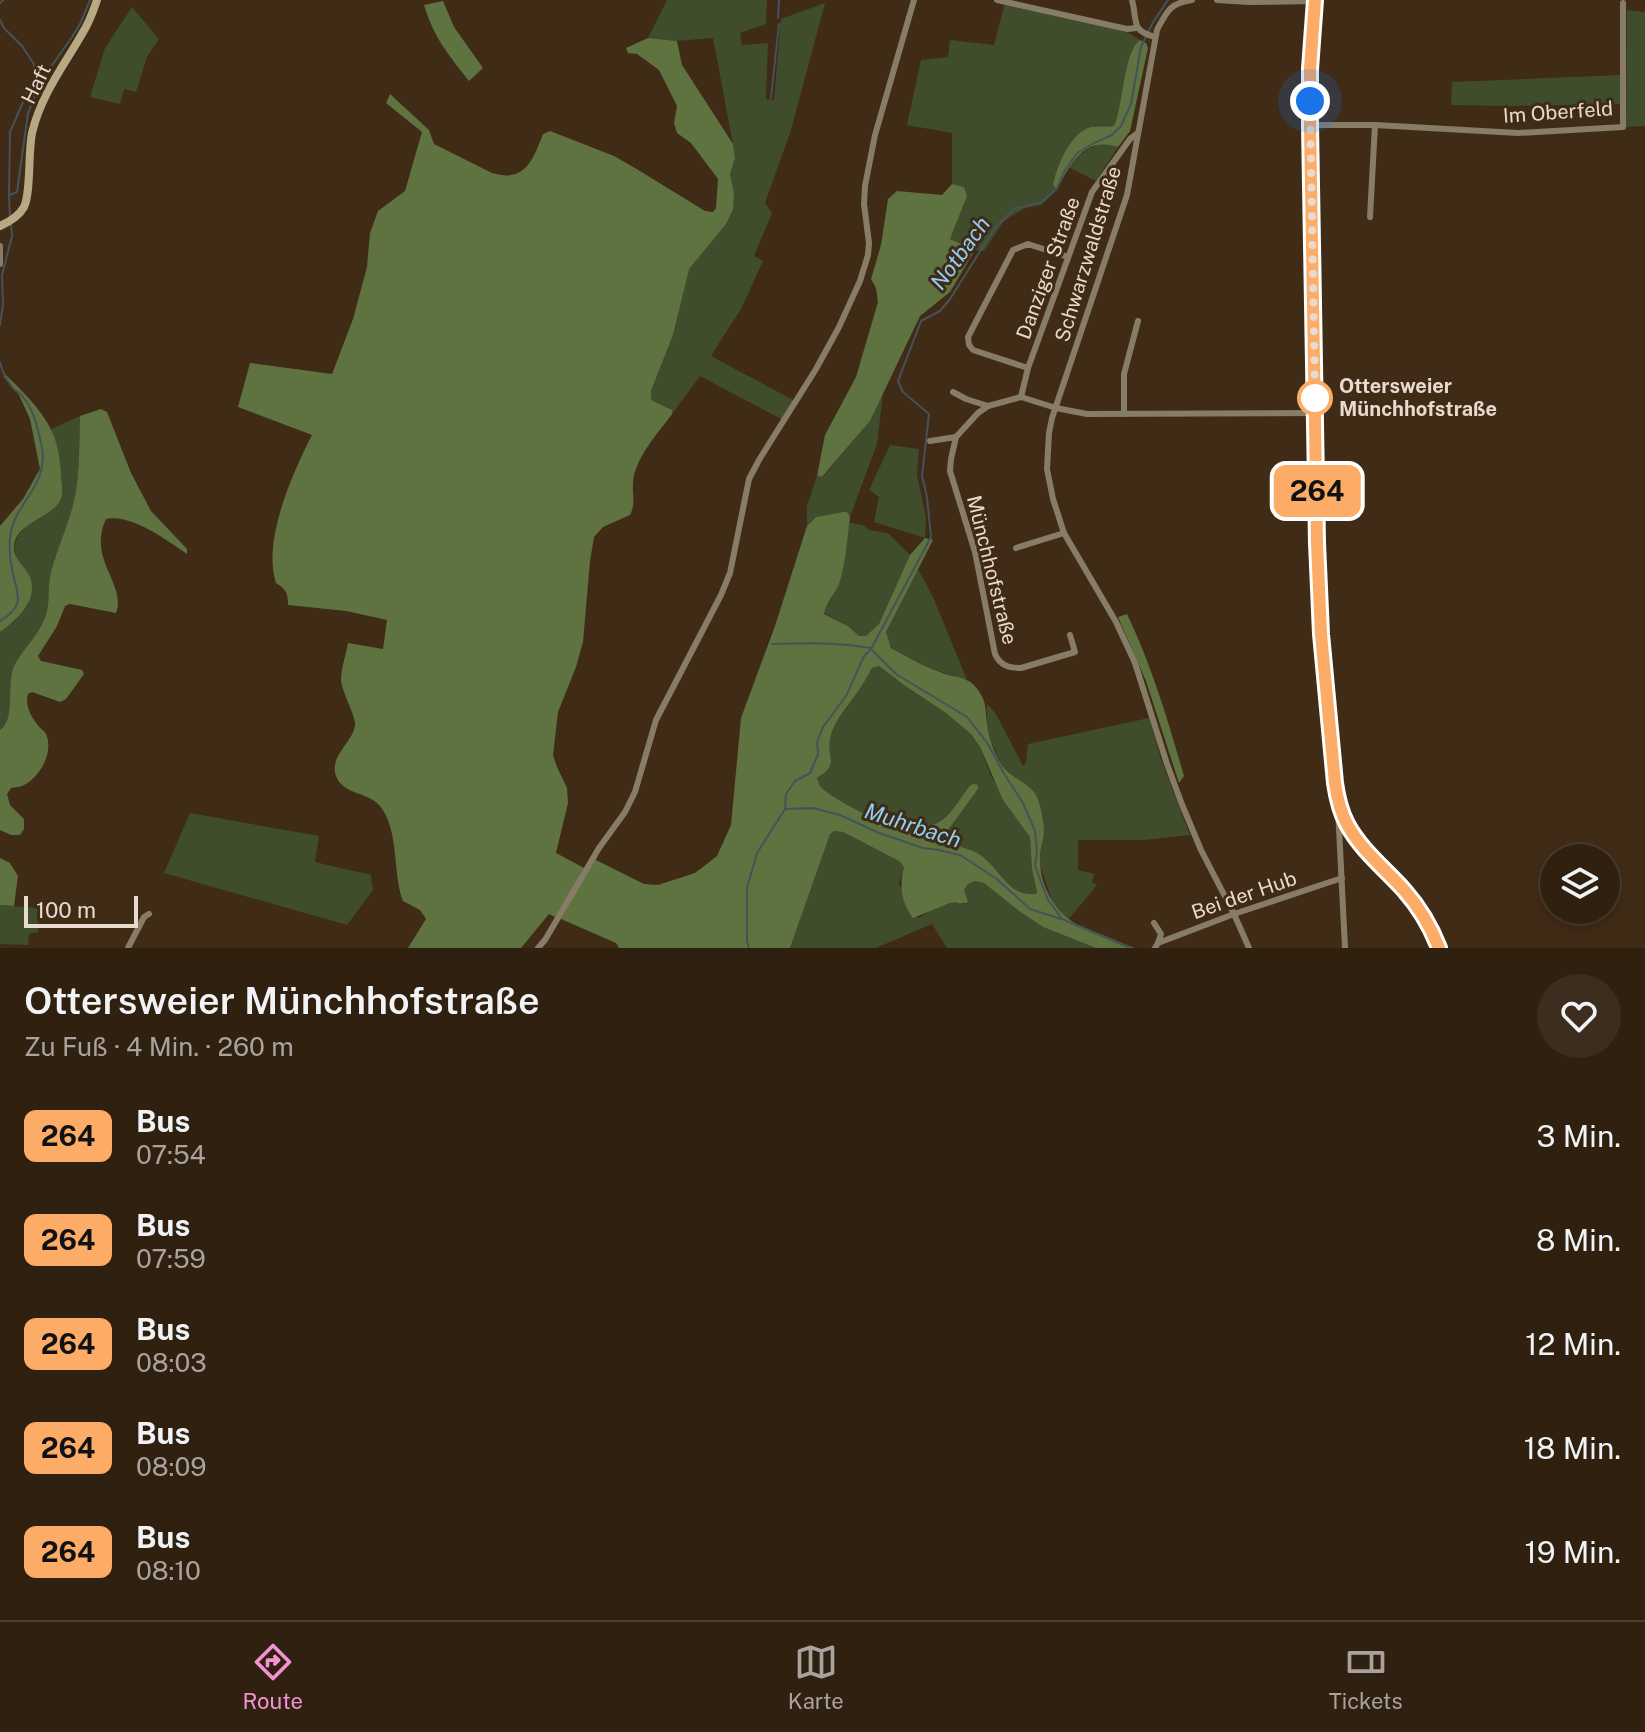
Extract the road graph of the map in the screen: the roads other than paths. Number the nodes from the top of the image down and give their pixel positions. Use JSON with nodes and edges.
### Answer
{"nodes":[{"id":1,"x":97,"y":0,"type":"edge"},
{"id":2,"x":914,"y":0,"type":"edge"},
{"id":3,"x":997,"y":0,"type":"edge"},
{"id":4,"x":1132,"y":0,"type":"edge"},
{"id":5,"x":1192,"y":0,"type":"edge"},
{"id":6,"x":1217,"y":0,"type":"edge"},
{"id":7,"x":1315,"y":0,"type":"edge"},
{"id":8,"x":1623,"y":3,"type":"dead end"},
{"id":9,"x":1138,"y":30,"type":"junction"},
{"id":10,"x":1152,"y":36,"type":"junction"},
{"id":11,"x":1310,"y":125,"type":"junction"},
{"id":12,"x":1375,"y":125,"type":"junction"},
{"id":13,"x":1139,"y":133,"type":"junction"},
{"id":14,"x":1118,"y":156,"type":"junction"},
{"id":15,"x":1132,"y":166,"type":"junction"},
{"id":16,"x":1370,"y":217,"type":"dead end"},
{"id":17,"x":4,"y":224,"type":"edge"},
{"id":18,"x":0,"y":246,"type":"edge"},
{"id":19,"x":1068,"y":257,"type":"junction"},
{"id":20,"x":0,"y":264,"type":"edge"},
{"id":21,"x":1138,"y":321,"type":"dead end"},
{"id":22,"x":1028,"y":368,"type":"junction"},
{"id":23,"x":953,"y":392,"type":"dead end"},
{"id":24,"x":1021,"y":397,"type":"junction"},
{"id":25,"x":988,"y":406,"type":"junction"},
{"id":26,"x":1056,"y":408,"type":"junction"},
{"id":27,"x":1316,"y":413,"type":"junction"},
{"id":28,"x":1124,"y":414,"type":"junction"},
{"id":29,"x":956,"y":437,"type":"junction"},
{"id":30,"x":930,"y":441,"type":"dead end"},
{"id":31,"x":1064,"y":533,"type":"junction"},
{"id":32,"x":1016,"y":548,"type":"dead end"},
{"id":33,"x":1070,"y":635,"type":"dead end"},
{"id":34,"x":1338,"y":804,"type":"junction"},
{"id":35,"x":1342,"y":878,"type":"junction"},
{"id":36,"x":149,"y":914,"type":"dead end"},
{"id":37,"x":1234,"y":914,"type":"junction"},
{"id":38,"x":1154,"y":923,"type":"dead end"},
{"id":39,"x":1157,"y":945,"type":"edge"},
{"id":40,"x":128,"y":948,"type":"edge"},
{"id":41,"x":538,"y":948,"type":"edge"},
{"id":42,"x":1249,"y":948,"type":"edge"},
{"id":43,"x":1345,"y":948,"type":"edge"},
{"id":44,"x":1439,"y":948,"type":"edge"}],
"edges":[{"from":1,"to":17,"type":"main road","name":"Haft"},
{"from":2,"to":41,"type":"street"},
{"from":3,"to":9,"type":"street"},
{"from":4,"to":9,"type":"street"},
{"from":5,"to":10,"type":"street","name":"Schwarzwaldstraße"},
{"from":6,"to":7,"type":"street"},
{"from":7,"to":11,"type":"main road"},
{"from":8,"to":12,"type":"street","name":"Im Oberfeld"},
{"from":9,"to":10,"type":"street"},
{"from":10,"to":13,"type":"street","name":"Schwarzwaldstraße"},
{"from":11,"to":12,"type":"street","name":"Im Oberfeld"},
{"from":11,"to":27,"type":"main road"},
{"from":12,"to":16,"type":"street"},
{"from":13,"to":14,"type":"street","name":"Danziger Straße"},
{"from":13,"to":15,"type":"street","name":"Schwarzwaldstraße"},
{"from":14,"to":15,"type":"street"},
{"from":14,"to":19,"type":"street","name":"Danziger Straße"},
{"from":15,"to":26,"type":"street","name":"Schwarzwaldstraße"},
{"from":18,"to":20,"type":"street"},
{"from":19,"to":22,"type":"street","name":"Danziger Straße"},
{"from":19,"to":22,"type":"street"},
{"from":21,"to":28,"type":"street"},
{"from":22,"to":24,"type":"street","name":"Danziger Straße"},
{"from":23,"to":25,"type":"street"},
{"from":24,"to":25,"type":"street"},
{"from":24,"to":26,"type":"street"},
{"from":25,"to":29,"type":"street"},
{"from":26,"to":28,"type":"street"},
{"from":26,"to":31,"type":"street","name":"Schwarzwaldstraße"},
{"from":27,"to":28,"type":"street"},
{"from":27,"to":34,"type":"main road"},
{"from":29,"to":30,"type":"street"},
{"from":29,"to":33,"type":"street","name":"Münchhofstraße"},
{"from":31,"to":32,"type":"street"},
{"from":31,"to":37,"type":"street","name":"Schwarzwaldstraße"},
{"from":34,"to":35,"type":"street"},
{"from":34,"to":44,"type":"main road"},
{"from":35,"to":37,"type":"street","name":"Bei der Hub"},
{"from":35,"to":43,"type":"street"},
{"from":36,"to":40,"type":"street"},
{"from":37,"to":39,"type":"street","name":"Bei der Hub"},
{"from":37,"to":42,"type":"street","name":"Schwarzwaldstraße"},
{"from":38,"to":39,"type":"street","name":"Bei der Hub"}]}
